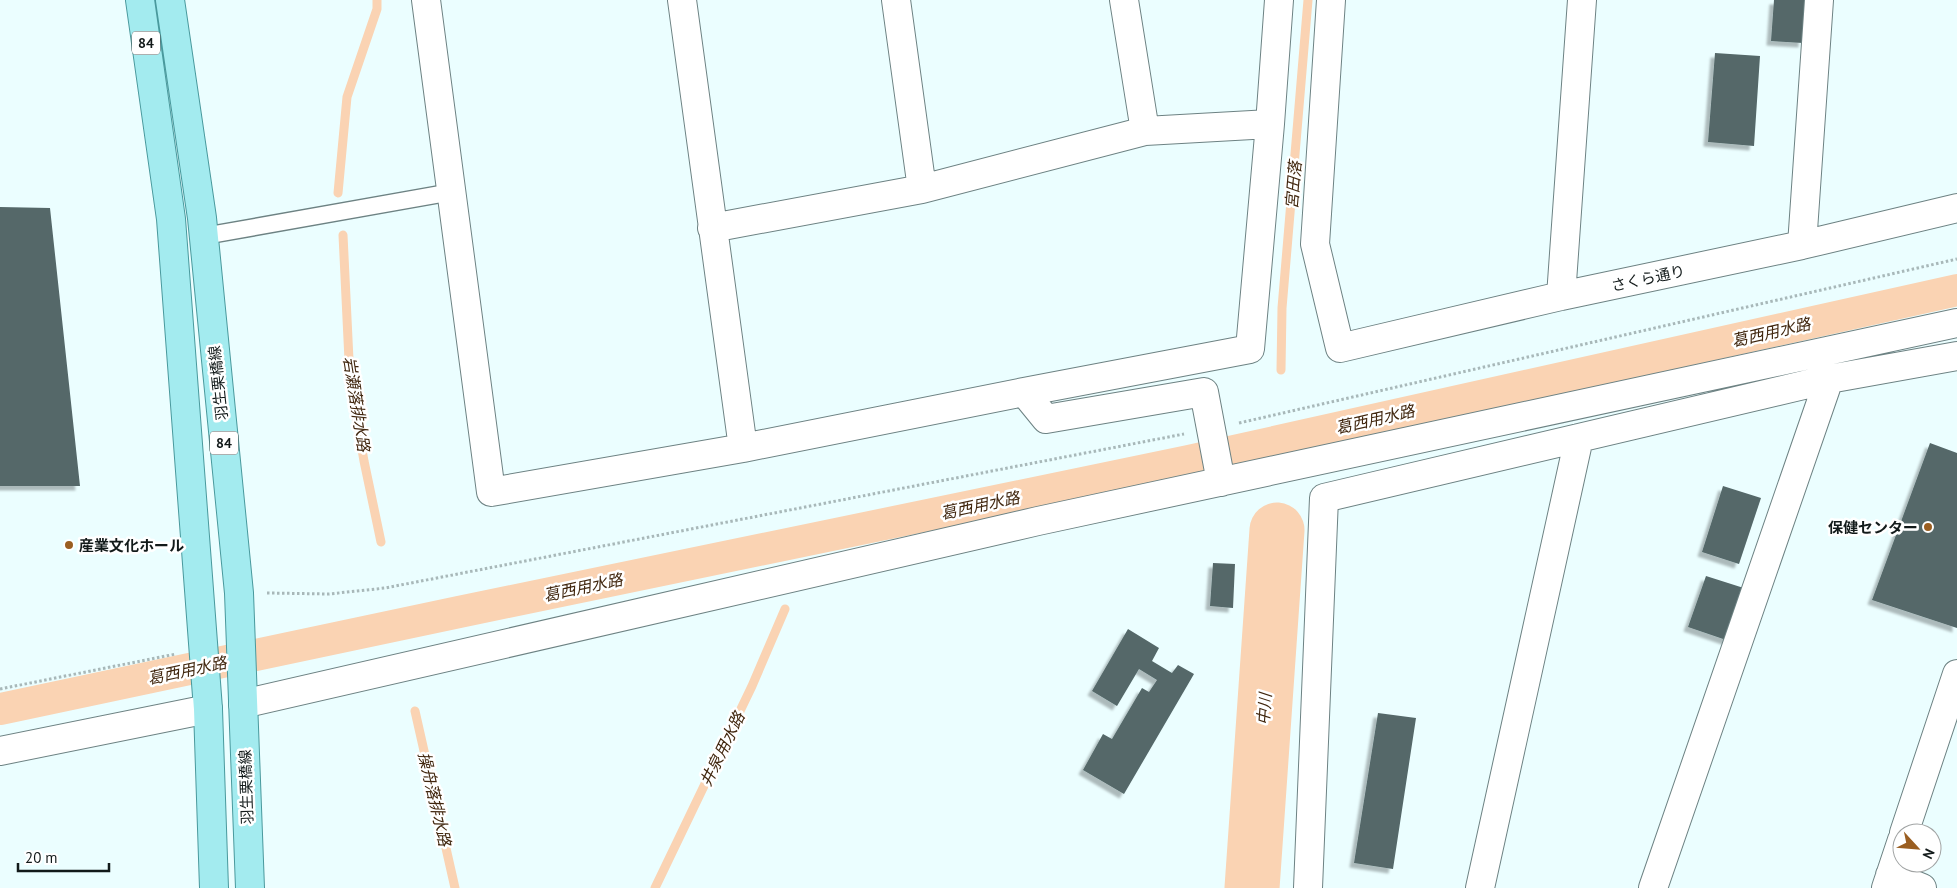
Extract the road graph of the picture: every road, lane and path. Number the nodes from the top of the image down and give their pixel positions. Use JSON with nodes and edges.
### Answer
{"nodes":[{"id":1,"x":140,"y":0,"type":"edge"},
{"id":2,"x":170,"y":0,"type":"edge"},
{"id":3,"x":426,"y":0,"type":"edge"},
{"id":4,"x":682,"y":0,"type":"edge"},
{"id":5,"x":896,"y":0,"type":"edge"},
{"id":6,"x":1124,"y":0,"type":"edge"},
{"id":7,"x":1279,"y":0,"type":"edge"},
{"id":8,"x":1331,"y":0,"type":"edge"},
{"id":9,"x":1582,"y":0,"type":"edge"},
{"id":10,"x":1818,"y":0,"type":"edge"},
{"id":11,"x":1270,"y":124,"type":"junction"},
{"id":12,"x":1145,"y":131,"type":"junction"},
{"id":13,"x":922,"y":189,"type":"junction"},
{"id":14,"x":452,"y":192,"type":"junction"},
{"id":15,"x":1957,"y":208,"type":"edge"},
{"id":16,"x":712,"y":228,"type":"junction"},
{"id":17,"x":204,"y":236,"type":"junction"},
{"id":18,"x":1802,"y":245,"type":"junction"},
{"id":19,"x":1957,"y":259,"type":"edge"},
{"id":20,"x":1561,"y":296,"type":"junction"},
{"id":21,"x":1957,"y":323,"type":"edge"},
{"id":22,"x":1957,"y":356,"type":"edge"},
{"id":23,"x":1829,"y":380,"type":"junction"},
{"id":24,"x":1024,"y":392,"type":"junction"},
{"id":25,"x":1210,"y":429,"type":"junction"},
{"id":26,"x":1579,"y":438,"type":"junction"},
{"id":27,"x":743,"y":448,"type":"junction"},
{"id":28,"x":1221,"y":482,"type":"junction"},
{"id":29,"x":239,"y":593,"type":"junction"},
{"id":30,"x":204,"y":649,"type":"junction"},
{"id":31,"x":1957,"y":674,"type":"edge"},
{"id":32,"x":0,"y":689,"type":"edge"},
{"id":33,"x":244,"y":704,"type":"junction"},
{"id":34,"x":208,"y":709,"type":"junction"},
{"id":35,"x":1948,"y":733,"type":"edge"},
{"id":36,"x":0,"y":751,"type":"edge"},
{"id":37,"x":1908,"y":823,"type":"edge"},
{"id":38,"x":1892,"y":870,"type":"edge"},
{"id":39,"x":1888,"y":882,"type":"edge"},
{"id":40,"x":1316,"y":885,"type":"edge"},
{"id":41,"x":214,"y":888,"type":"edge"},
{"id":42,"x":250,"y":888,"type":"edge"},
{"id":43,"x":1480,"y":888,"type":"edge"},
{"id":44,"x":1652,"y":888,"type":"edge"},
{"id":45,"x":1922,"y":888,"type":"edge"}],
"edges":[{"from":1,"to":30,"type":"main road","number":"84"},
{"from":2,"to":17,"type":"main road","name":"羽生栗橋線","number":"84"},
{"from":3,"to":14,"type":"street"},
{"from":4,"to":16,"type":"street"},
{"from":5,"to":13,"type":"street"},
{"from":6,"to":12,"type":"street"},
{"from":7,"to":11,"type":"street"},
{"from":8,"to":20,"type":"street","name":"さくら通り"},
{"from":9,"to":20,"type":"street"},
{"from":10,"to":18,"type":"street"},
{"from":11,"to":12,"type":"street"},
{"from":11,"to":24,"type":"street"},
{"from":12,"to":13,"type":"street"},
{"from":13,"to":16,"type":"street"},
{"from":14,"to":17,"type":"lane"},
{"from":14,"to":27,"type":"street"},
{"from":15,"to":18,"type":"street","name":"さくら通り"},
{"from":16,"to":27,"type":"street"},
{"from":17,"to":29,"type":"main road","name":"羽生栗橋線","number":"84"},
{"from":18,"to":20,"type":"street","name":"さくら通り"},
{"from":19,"to":25,"type":"path"},
{"from":21,"to":28,"type":"street"},
{"from":22,"to":23,"type":"street"},
{"from":23,"to":26,"type":"street"},
{"from":23,"to":44,"type":"street"},
{"from":24,"to":25,"type":"street"},
{"from":24,"to":27,"type":"street"},
{"from":25,"to":28,"type":"street"},
{"from":25,"to":29,"type":"path"},
{"from":26,"to":40,"type":"street"},
{"from":26,"to":43,"type":"street"},
{"from":28,"to":33,"type":"street"},
{"from":29,"to":33,"type":"main road","name":"羽生栗橋線","number":"84"},
{"from":30,"to":32,"type":"path"},
{"from":30,"to":34,"type":"main road","number":"84"},
{"from":31,"to":35,"type":"street"},
{"from":33,"to":42,"type":"main road","name":"羽生栗橋線","number":"84"},
{"from":34,"to":36,"type":"street"},
{"from":34,"to":41,"type":"main road","number":"84"},
{"from":35,"to":37,"type":"street"},
{"from":38,"to":39,"type":"street"},
{"from":39,"to":45,"type":"street"}]}
